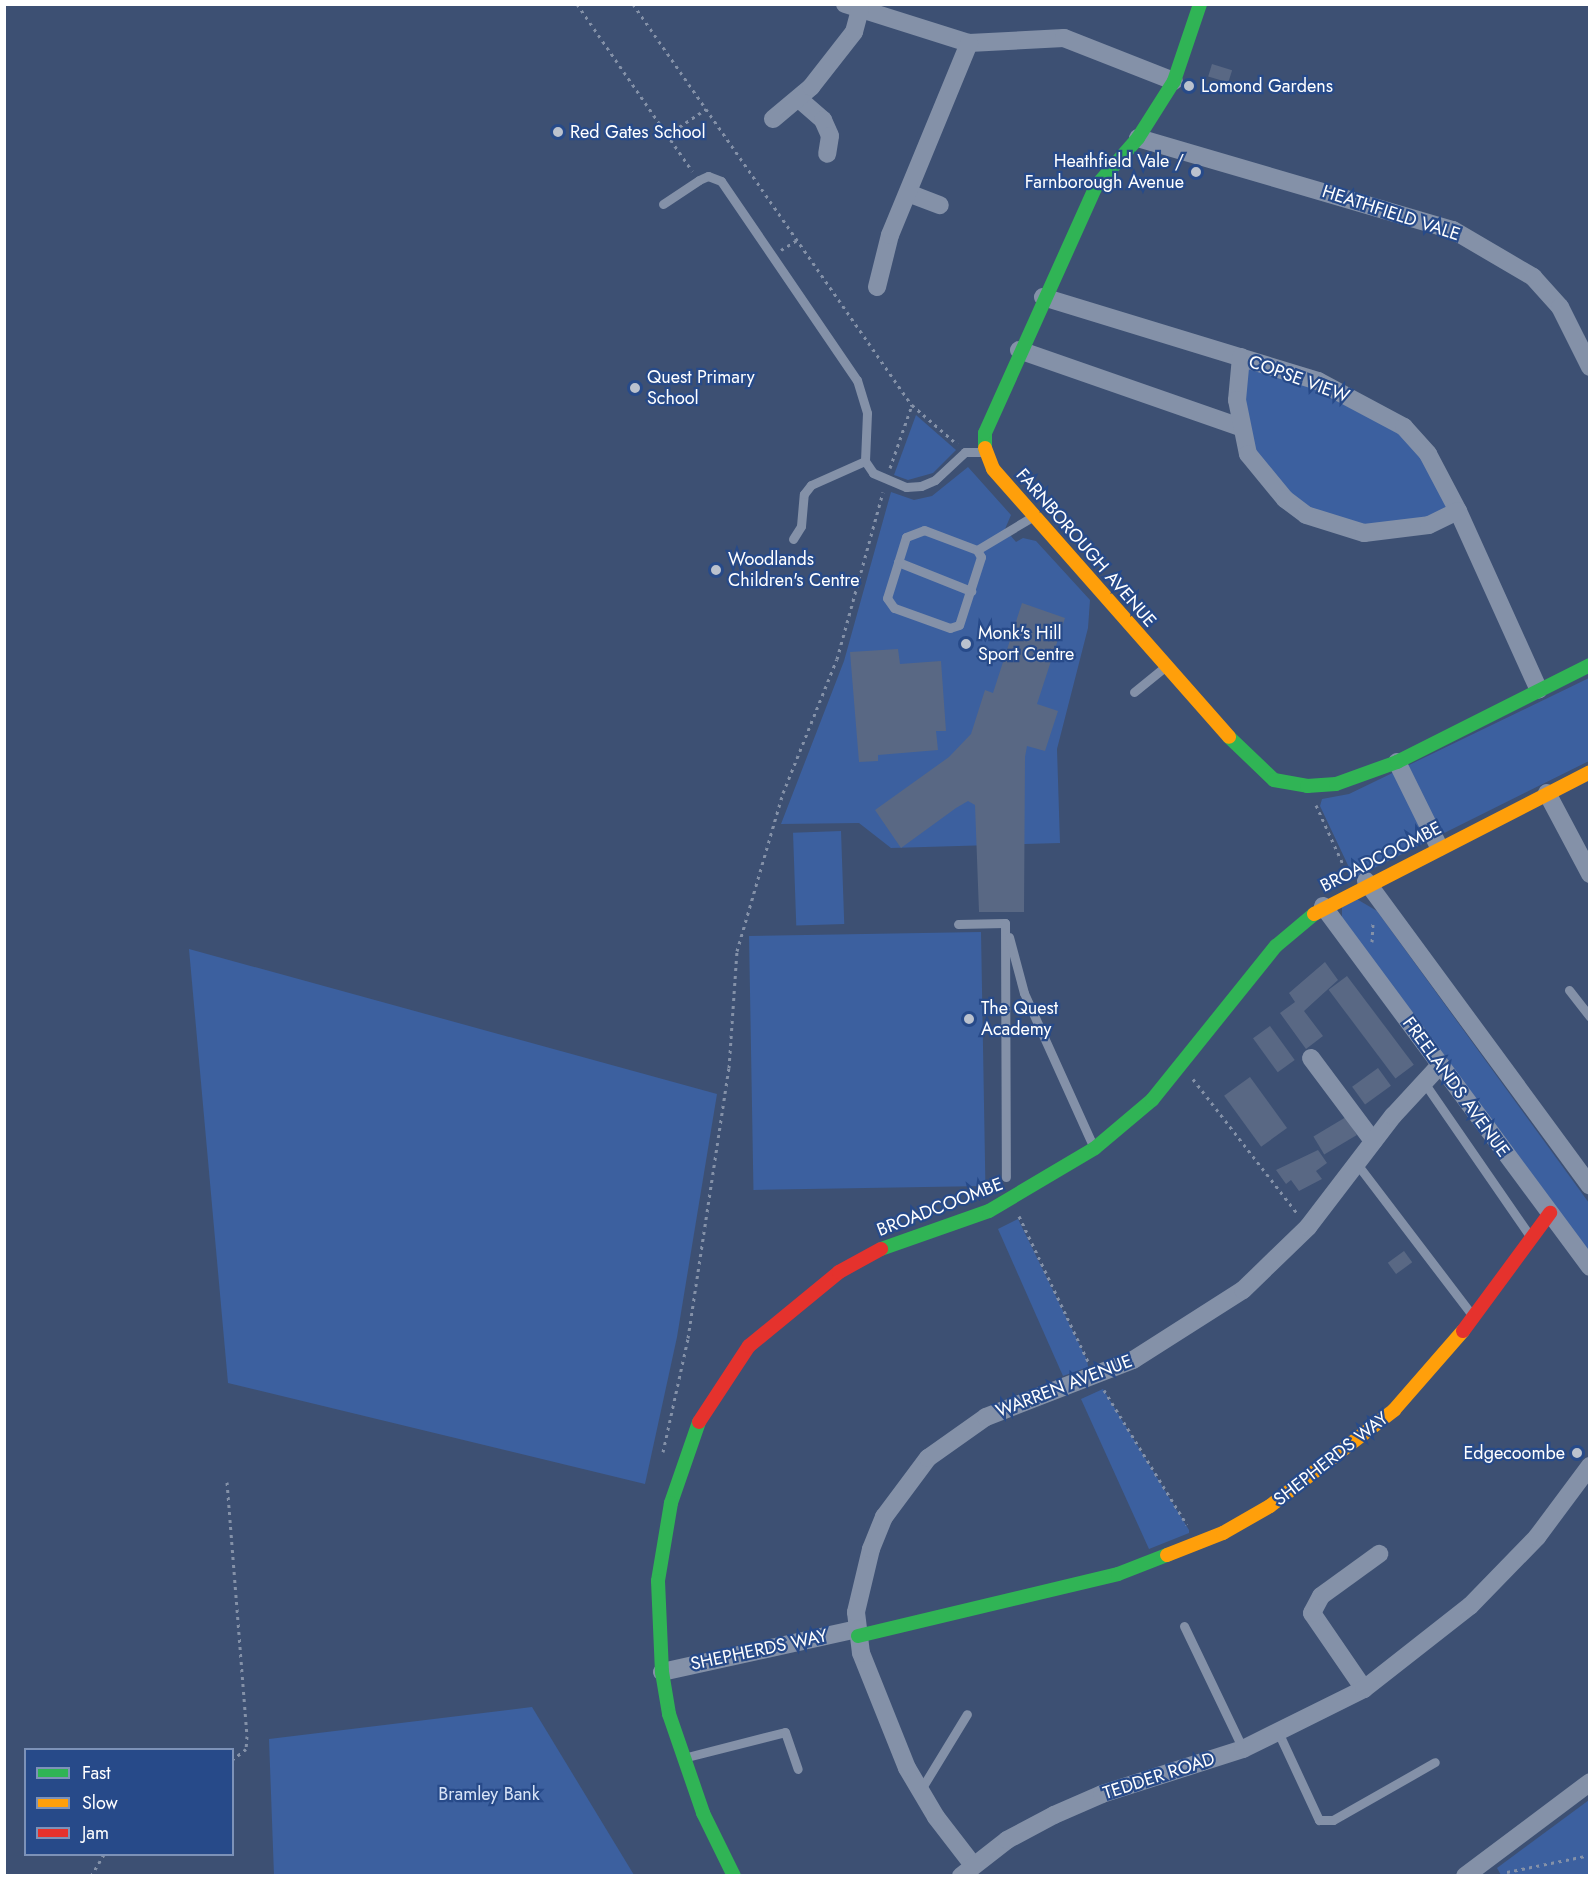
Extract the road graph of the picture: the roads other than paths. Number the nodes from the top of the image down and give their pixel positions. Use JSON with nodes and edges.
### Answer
{"nodes":[{"id":1,"x":1200,"y":4,"type":"edge"},
{"id":2,"x":853,"y":7,"type":"edge"},
{"id":3,"x":969,"y":43,"type":"junction"},
{"id":4,"x":1174,"y":81,"type":"junction"},
{"id":5,"x":799,"y":99,"type":"junction"},
{"id":6,"x":773,"y":118,"type":"dead end"},
{"id":7,"x":1138,"y":138,"type":"junction"},
{"id":8,"x":827,"y":154,"type":"dead end"},
{"id":9,"x":908,"y":193,"type":"junction"},
{"id":10,"x":663,"y":204,"type":"dead end"},
{"id":11,"x":940,"y":205,"type":"dead end"},
{"id":12,"x":877,"y":287,"type":"dead end"},
{"id":13,"x":1043,"y":297,"type":"junction"},
{"id":14,"x":1019,"y":350,"type":"junction"},
{"id":15,"x":1241,"y":357,"type":"junction"},
{"id":16,"x":1590,"y":367,"type":"edge"},
{"id":17,"x":1240,"y":427,"type":"junction"},
{"id":18,"x":985,"y":452,"type":"junction"},
{"id":19,"x":865,"y":461,"type":"junction"},
{"id":20,"x":1458,"y":511,"type":"junction"},
{"id":21,"x":1035,"y":516,"type":"junction"},
{"id":22,"x":793,"y":538,"type":"dead end"},
{"id":23,"x":977,"y":550,"type":"junction"},
{"id":24,"x":898,"y":562,"type":"junction"},
{"id":25,"x":971,"y":591,"type":"junction"},
{"id":26,"x":1166,"y":666,"type":"junction"},
{"id":27,"x":1590,"y":666,"type":"edge"},
{"id":28,"x":1539,"y":690,"type":"junction"},
{"id":29,"x":1134,"y":692,"type":"dead end"},
{"id":30,"x":1397,"y":762,"type":"junction"},
{"id":31,"x":1590,"y":772,"type":"edge"},
{"id":32,"x":1547,"y":793,"type":"junction"},
{"id":33,"x":1439,"y":847,"type":"junction"},
{"id":34,"x":1590,"y":874,"type":"edge"},
{"id":35,"x":1365,"y":887,"type":"junction"},
{"id":36,"x":1323,"y":906,"type":"junction"},
{"id":37,"x":1005,"y":923,"type":"junction"},
{"id":38,"x":958,"y":924,"type":"dead end"},
{"id":39,"x":1569,"y":990,"type":"dead end"},
{"id":40,"x":1590,"y":1017,"type":"edge"},
{"id":41,"x":1311,"y":1058,"type":"dead end"},
{"id":42,"x":1440,"y":1065,"type":"junction"},
{"id":43,"x":1423,"y":1081,"type":"junction"},
{"id":44,"x":1373,"y":1141,"type":"junction"},
{"id":45,"x":1095,"y":1148,"type":"junction"},
{"id":46,"x":1357,"y":1164,"type":"junction"},
{"id":47,"x":1006,"y":1177,"type":"dead end"},
{"id":48,"x":1590,"y":1186,"type":"edge"},
{"id":49,"x":1550,"y":1214,"type":"junction"},
{"id":50,"x":1530,"y":1236,"type":"junction"},
{"id":51,"x":1590,"y":1267,"type":"edge"},
{"id":52,"x":1473,"y":1317,"type":"junction"},
{"id":53,"x":1590,"y":1466,"type":"edge"},
{"id":54,"x":1378,"y":1554,"type":"dead end"},
{"id":55,"x":1184,"y":1626,"type":"dead end"},
{"id":56,"x":857,"y":1633,"type":"junction"},
{"id":57,"x":662,"y":1672,"type":"junction"},
{"id":58,"x":1364,"y":1689,"type":"junction"},
{"id":59,"x":967,"y":1714,"type":"dead end"},
{"id":60,"x":1278,"y":1734,"type":"junction"},
{"id":61,"x":1243,"y":1749,"type":"junction"},
{"id":62,"x":681,"y":1758,"type":"junction"},
{"id":63,"x":1435,"y":1762,"type":"dead end"},
{"id":64,"x":798,"y":1769,"type":"dead end"},
{"id":65,"x":1590,"y":1782,"type":"edge"},
{"id":66,"x":920,"y":1791,"type":"junction"},
{"id":67,"x":967,"y":1870,"type":"edge"},
{"id":68,"x":734,"y":1875,"type":"edge"},
{"id":69,"x":1465,"y":1875,"type":"edge"}],
"edges":[{"from":1,"to":4,"type":"street"},
{"from":2,"to":3,"type":"street"},
{"from":2,"to":5,"type":"street"},
{"from":3,"to":4,"type":"street"},
{"from":3,"to":9,"type":"street"},
{"from":4,"to":7,"type":"street"},
{"from":5,"to":6,"type":"street"},
{"from":5,"to":8,"type":"street"},
{"from":7,"to":13,"type":"street"},
{"from":7,"to":16,"type":"street","name":"HEATHFIELD VALE"},
{"from":9,"to":11,"type":"street"},
{"from":9,"to":12,"type":"street"},
{"from":10,"to":19,"type":"lane"},
{"from":13,"to":14,"type":"street"},
{"from":13,"to":15,"type":"street","name":"COPSE VIEW"},
{"from":14,"to":17,"type":"street"},
{"from":14,"to":18,"type":"street"},
{"from":15,"to":17,"type":"street"},
{"from":15,"to":20,"type":"street","name":"COPSE VIEW"},
{"from":17,"to":20,"type":"street"},
{"from":18,"to":19,"type":"lane"},
{"from":18,"to":21,"type":"street","name":"FARNBOROUGH AVENUE"},
{"from":19,"to":22,"type":"lane"},
{"from":20,"to":28,"type":"street","name":"COPSE VIEW"},
{"from":21,"to":23,"type":"lane"},
{"from":21,"to":26,"type":"street","name":"FARNBOROUGH AVENUE"},
{"from":23,"to":24,"type":"lane"},
{"from":23,"to":25,"type":"lane"},
{"from":24,"to":25,"type":"lane"},
{"from":24,"to":25,"type":"lane"},
{"from":26,"to":29,"type":"lane"},
{"from":26,"to":30,"type":"street","name":"FARNBOROUGH AVENUE"},
{"from":27,"to":28,"type":"street","name":"FARNBOROUGH AVENUE"},
{"from":28,"to":30,"type":"street","name":"FARNBOROUGH AVENUE"},
{"from":30,"to":33,"type":"street"},
{"from":31,"to":32,"type":"street","name":"BROADCOOMBE"},
{"from":32,"to":33,"type":"street","name":"BROADCOOMBE"},
{"from":32,"to":34,"type":"street"},
{"from":33,"to":35,"type":"street","name":"BROADCOOMBE"},
{"from":35,"to":36,"type":"street","name":"BROADCOOMBE"},
{"from":35,"to":48,"type":"street"},
{"from":36,"to":42,"type":"street","name":"FREELANDS AVENUE"},
{"from":36,"to":45,"type":"street","name":"BROADCOOMBE"},
{"from":37,"to":38,"type":"lane"},
{"from":37,"to":45,"type":"lane"},
{"from":37,"to":47,"type":"lane"},
{"from":39,"to":40,"type":"lane"},
{"from":41,"to":44,"type":"street"},
{"from":42,"to":43,"type":"street","name":"WARREN AVENUE"},
{"from":42,"to":49,"type":"street","name":"FREELANDS AVENUE"},
{"from":43,"to":44,"type":"street","name":"WARREN AVENUE"},
{"from":43,"to":50,"type":"lane"},
{"from":44,"to":46,"type":"street","name":"WARREN AVENUE"},
{"from":45,"to":57,"type":"street","name":"BROADCOOMBE"},
{"from":46,"to":52,"type":"lane"},
{"from":46,"to":56,"type":"street","name":"WARREN AVENUE"},
{"from":49,"to":50,"type":"street","name":"SHEPHERDS WAY"},
{"from":49,"to":51,"type":"street","name":"FREELANDS AVENUE"},
{"from":50,"to":52,"type":"street","name":"SHEPHERDS WAY"},
{"from":52,"to":56,"type":"street","name":"SHEPHERDS WAY"},
{"from":53,"to":58,"type":"street","name":"TEDDER ROAD"},
{"from":54,"to":58,"type":"street"},
{"from":55,"to":61,"type":"lane"},
{"from":56,"to":57,"type":"street","name":"SHEPHERDS WAY"},
{"from":56,"to":66,"type":"street","name":"WARREN AVENUE"},
{"from":57,"to":62,"type":"street","name":"BROADCOOMBE"},
{"from":58,"to":60,"type":"street","name":"TEDDER ROAD"},
{"from":59,"to":66,"type":"lane"},
{"from":60,"to":61,"type":"street","name":"TEDDER ROAD"},
{"from":60,"to":63,"type":"lane"},
{"from":61,"to":67,"type":"street","name":"TEDDER ROAD"},
{"from":62,"to":64,"type":"lane"},
{"from":62,"to":68,"type":"street","name":"BROADCOOMBE"},
{"from":65,"to":69,"type":"street"},
{"from":66,"to":67,"type":"street","name":"WARREN AVENUE"}]}
